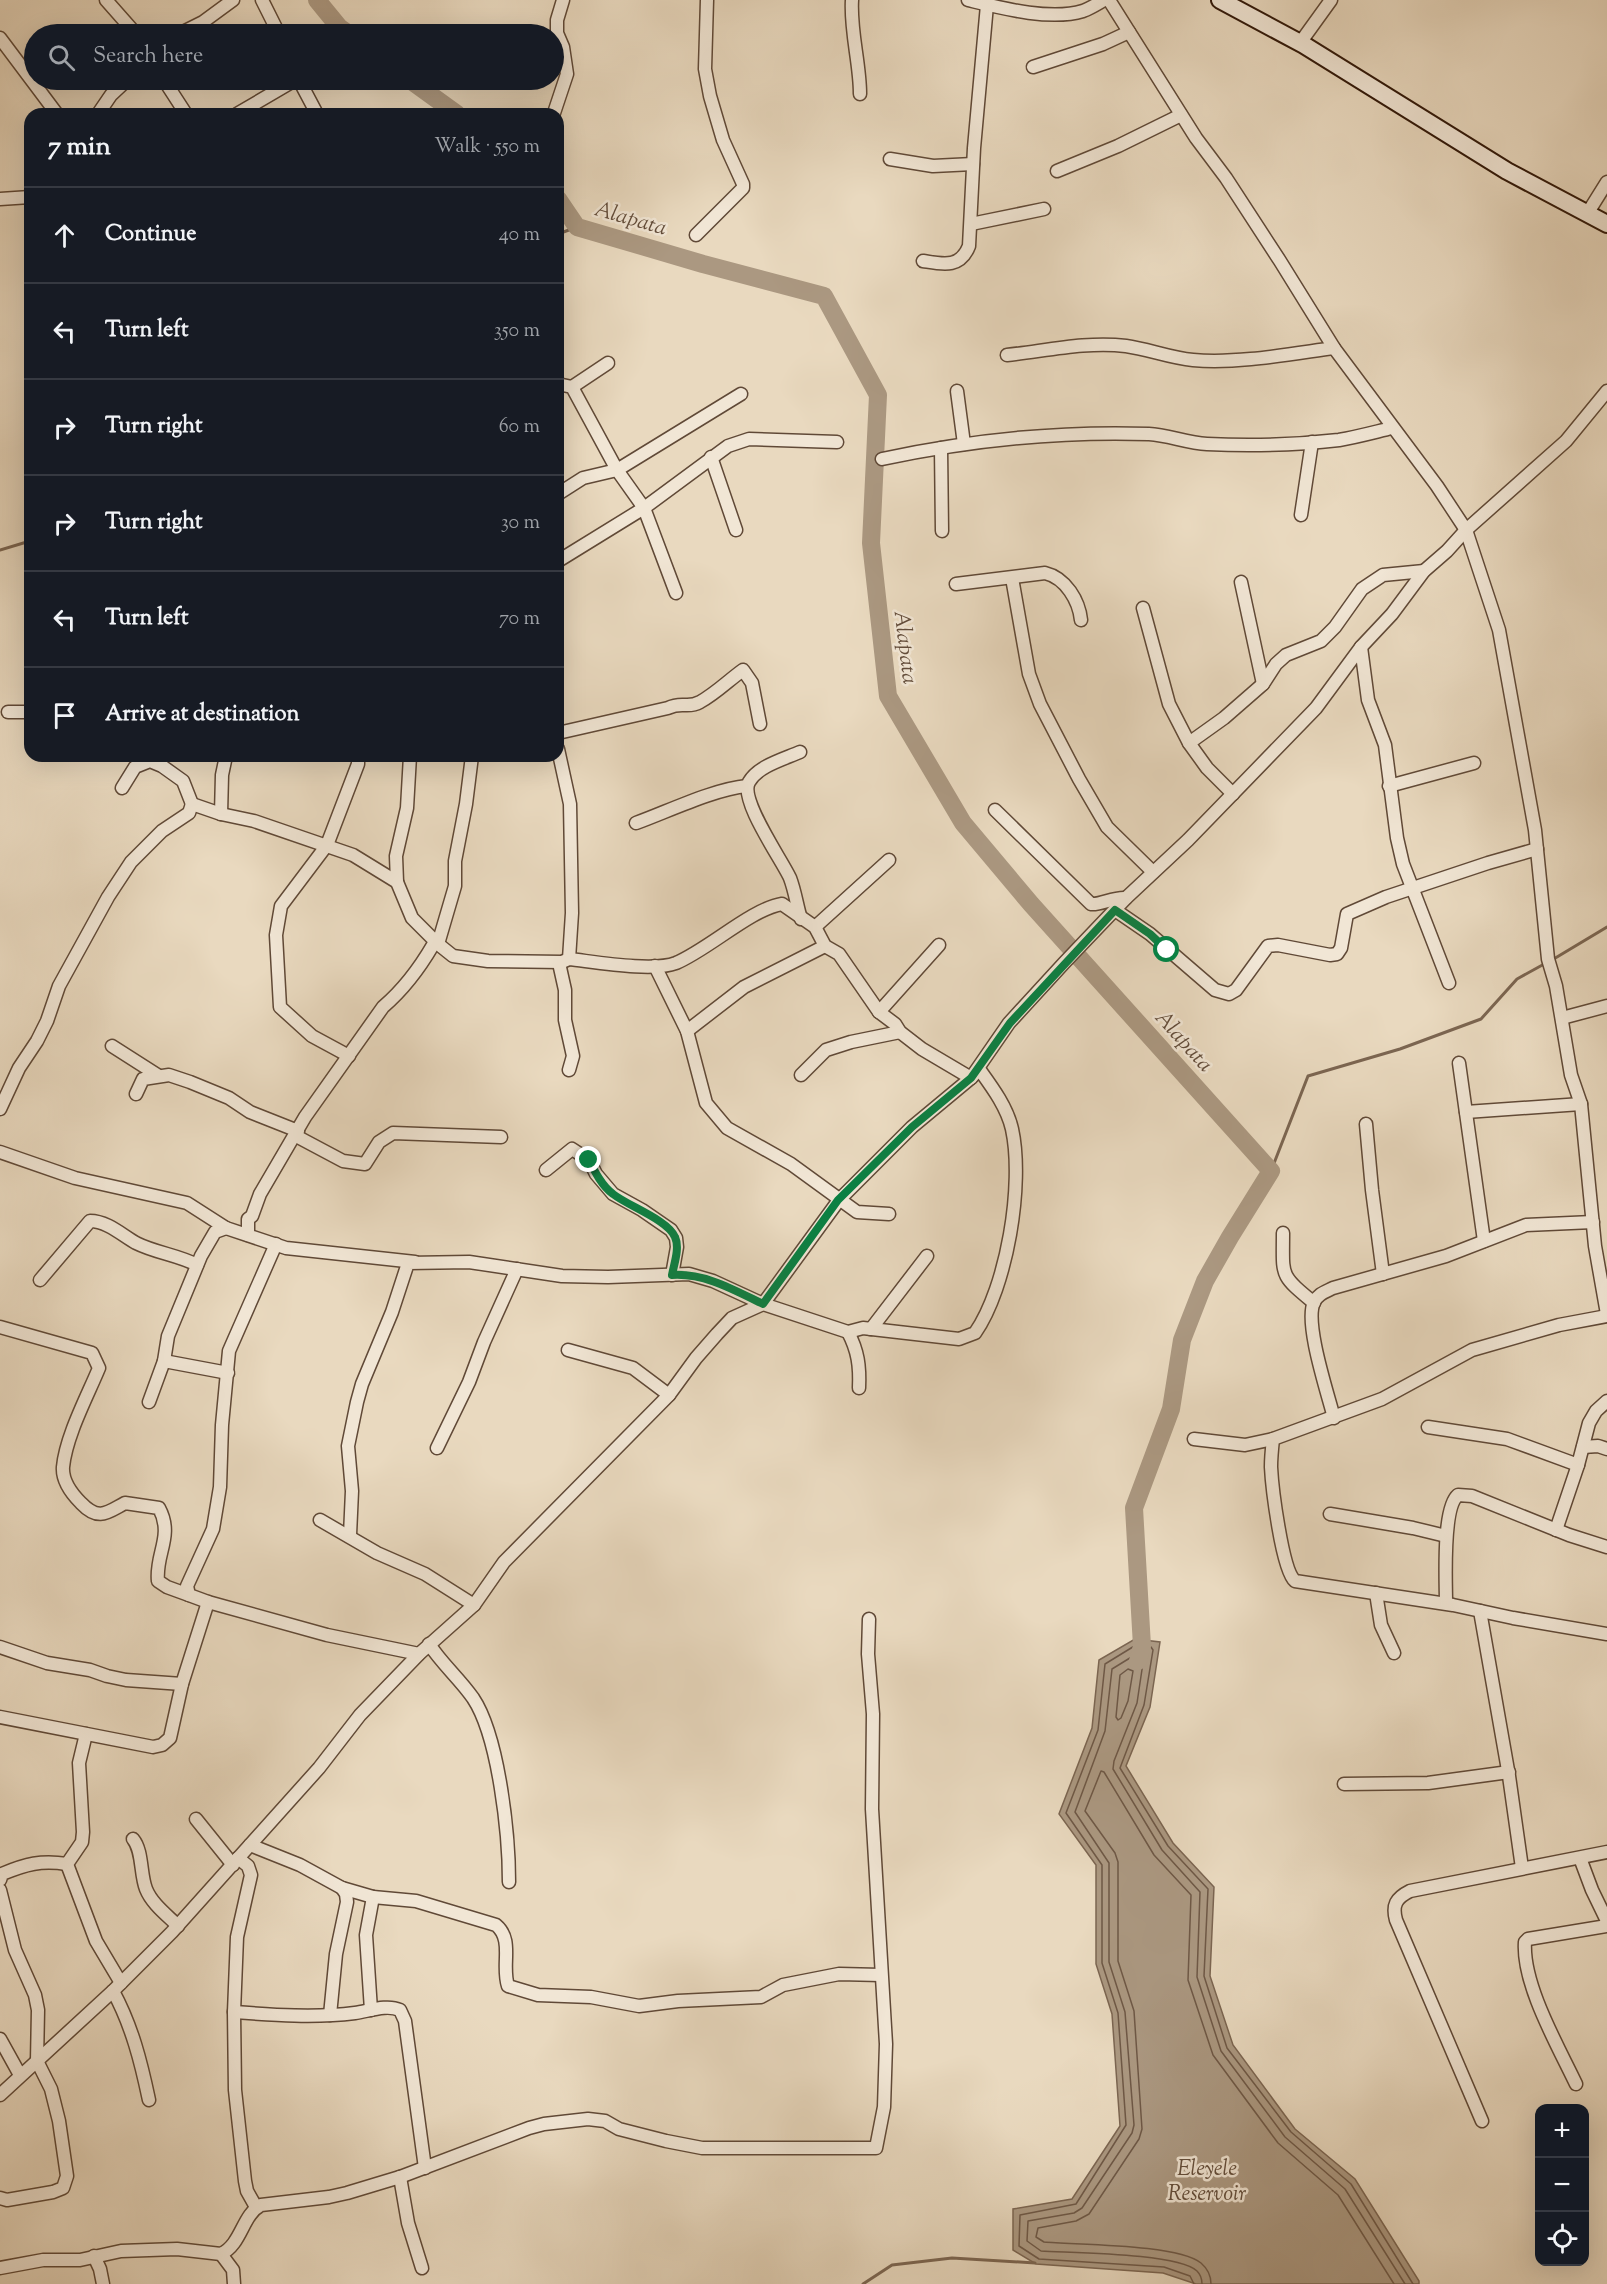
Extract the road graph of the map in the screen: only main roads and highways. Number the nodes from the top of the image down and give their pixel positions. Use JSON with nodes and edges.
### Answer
{"nodes":[{"id":1,"x":1220,"y":0,"type":"edge"},
{"id":2,"x":1607,"y":225,"type":"edge"}],
"edges":[{"from":1,"to":2,"type":"main road"}]}
